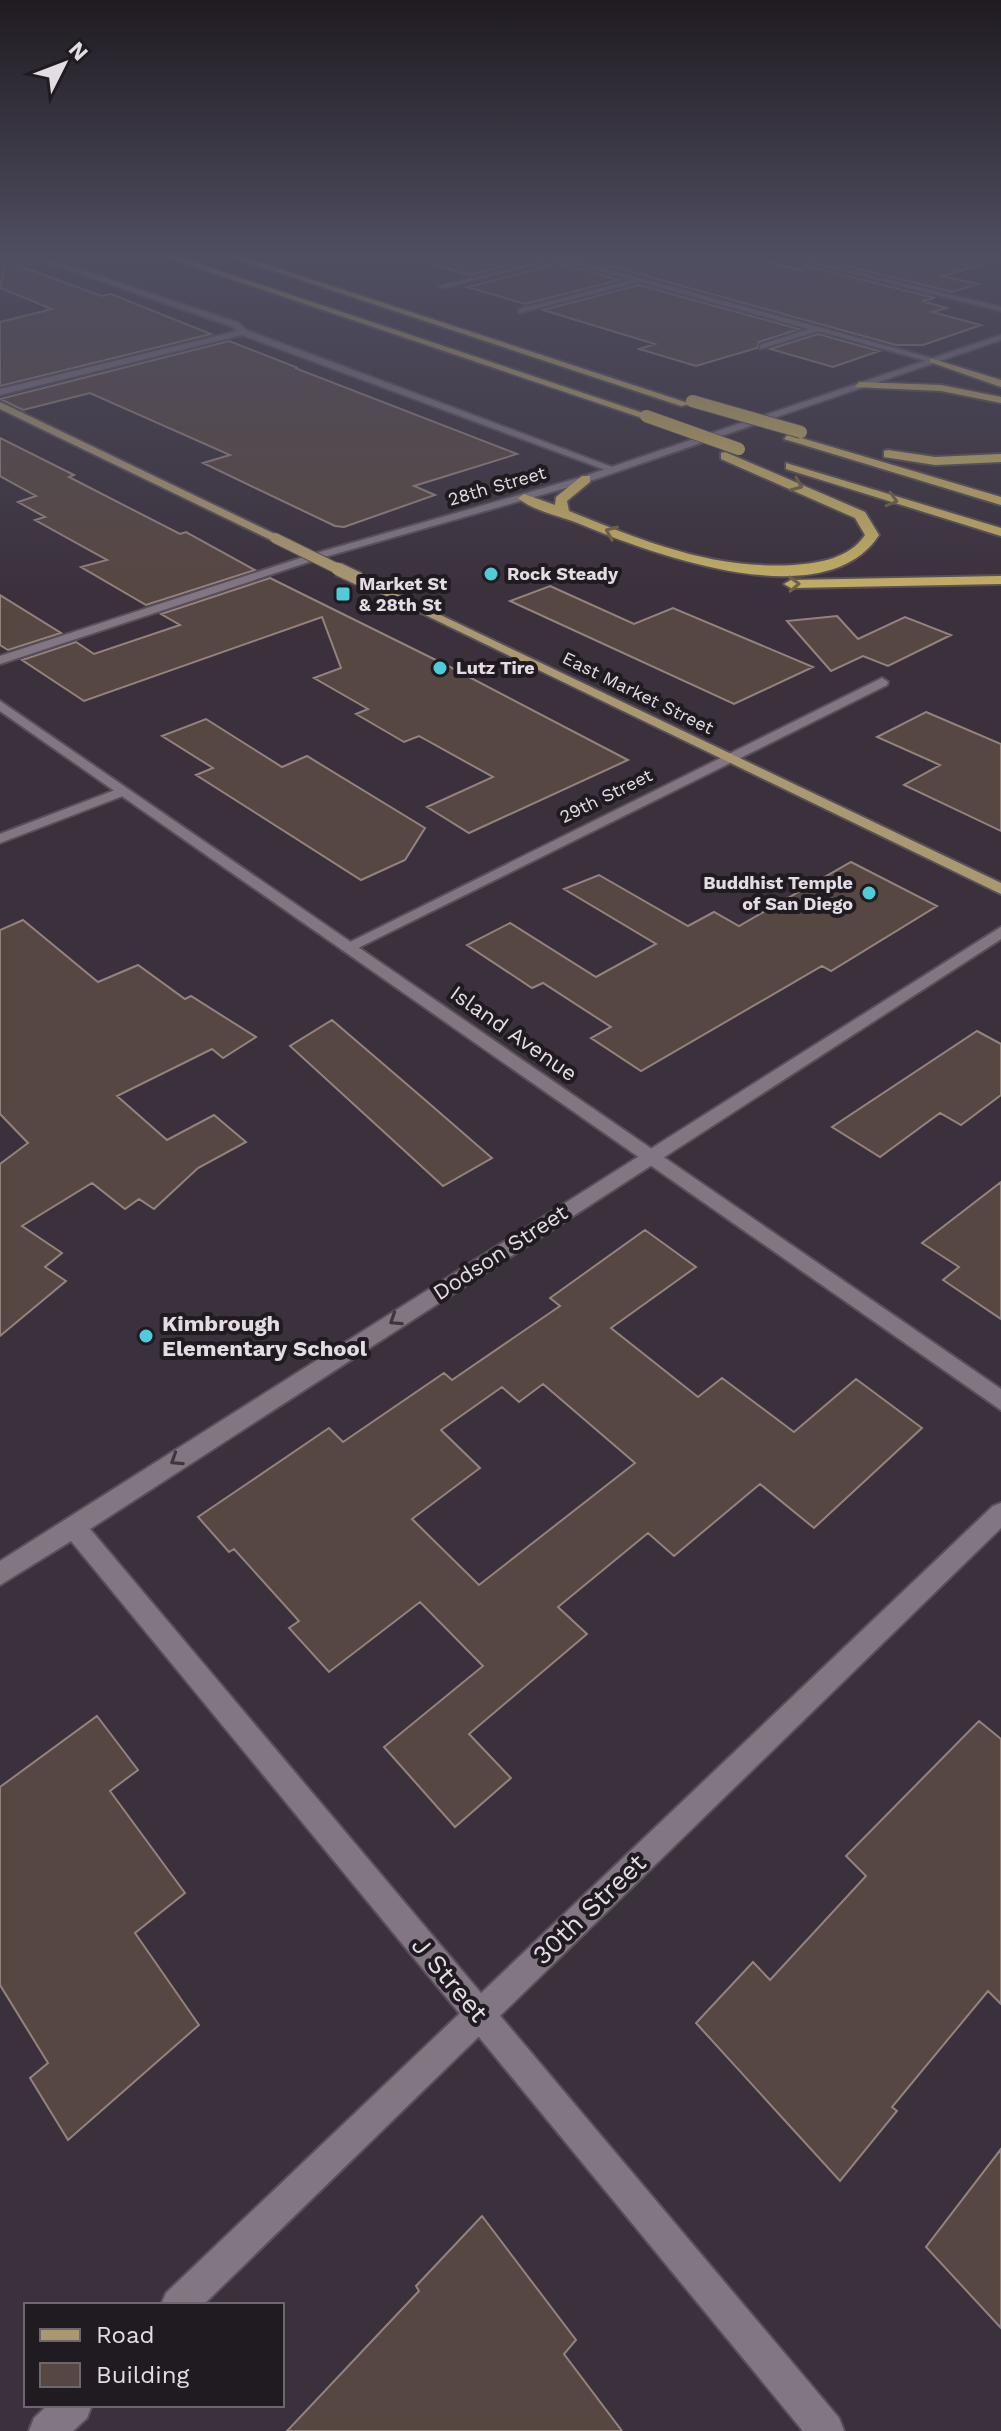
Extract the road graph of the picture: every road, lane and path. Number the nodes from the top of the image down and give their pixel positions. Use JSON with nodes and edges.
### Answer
{"nodes":[{"id":1,"x":103,"y":366,"type":"edge"},
{"id":2,"x":336,"y":366,"type":"edge"},
{"id":3,"x":495,"y":366,"type":"edge"},
{"id":4,"x":569,"y":366,"type":"edge"},
{"id":5,"x":915,"y":366,"type":"edge"},
{"id":6,"x":952,"y":366,"type":"edge"},
{"id":7,"x":967,"y":366,"type":"edge"},
{"id":8,"x":978,"y":366,"type":"edge"},
{"id":9,"x":980,"y":369,"type":"junction"},
{"id":10,"x":1001,"y":376,"type":"edge"},
{"id":11,"x":1001,"y":384,"type":"edge"},
{"id":12,"x":859,"y":385,"type":"junction"},
{"id":13,"x":0,"y":392,"type":"edge"},
{"id":14,"x":1001,"y":400,"type":"edge"},
{"id":15,"x":0,"y":405,"type":"edge"},
{"id":16,"x":640,"y":418,"type":"junction"},
{"id":17,"x":794,"y":434,"type":"junction"},
{"id":18,"x":1001,"y":458,"type":"edge"},
{"id":19,"x":768,"y":459,"type":"dead end"},
{"id":20,"x":783,"y":464,"type":"dead end"},
{"id":21,"x":615,"y":470,"type":"junction"},
{"id":22,"x":586,"y":479,"type":"junction"},
{"id":23,"x":524,"y":498,"type":"junction"},
{"id":24,"x":1001,"y":501,"type":"edge"},
{"id":25,"x":507,"y":503,"type":"junction"},
{"id":26,"x":563,"y":512,"type":"junction"},
{"id":27,"x":1001,"y":532,"type":"edge"},
{"id":28,"x":1001,"y":580,"type":"edge"},
{"id":29,"x":0,"y":660,"type":"edge"},
{"id":30,"x":882,"y":682,"type":"dead end"},
{"id":31,"x":0,"y":705,"type":"edge"},
{"id":32,"x":728,"y":757,"type":"junction"},
{"id":33,"x":123,"y":791,"type":"junction"},
{"id":34,"x":0,"y":839,"type":"edge"},
{"id":35,"x":1001,"y":889,"type":"edge"},
{"id":36,"x":1001,"y":932,"type":"edge"},
{"id":37,"x":348,"y":947,"type":"junction"},
{"id":38,"x":649,"y":1156,"type":"junction"},
{"id":39,"x":1001,"y":1401,"type":"edge"},
{"id":40,"x":1001,"y":1513,"type":"edge"},
{"id":41,"x":74,"y":1527,"type":"junction"},
{"id":42,"x":0,"y":1574,"type":"edge"},
{"id":43,"x":479,"y":2015,"type":"junction"},
{"id":44,"x":180,"y":2303,"type":"edge"},
{"id":45,"x":72,"y":2407,"type":"edge"},
{"id":46,"x":47,"y":2431,"type":"edge"},
{"id":47,"x":826,"y":2431,"type":"edge"}],
"edges":[{"from":1,"to":13,"type":"street"},
{"from":2,"to":21,"type":"street"},
{"from":3,"to":16,"type":"highway"},
{"from":4,"to":17,"type":"highway","bridge":true},
{"from":5,"to":12,"type":"street","name":"28th Street"},
{"from":6,"to":11,"type":"highway"},
{"from":7,"to":9,"type":"highway"},
{"from":8,"to":9,"type":"highway"},
{"from":9,"to":10,"type":"highway"},
{"from":12,"to":14,"type":"highway"},
{"from":12,"to":21,"type":"street","name":"28th Street"},
{"from":15,"to":32,"type":"main road","name":"East Market Street","bridge":true},
{"from":16,"to":19,"type":"highway","bridge":true},
{"from":16,"to":26,"type":"highway","one_way":true},
{"from":17,"to":18,"type":"highway"},
{"from":17,"to":24,"type":"highway"},
{"from":20,"to":27,"type":"highway","one_way":true},
{"from":21,"to":22,"type":"street","name":"28th Street"},
{"from":22,"to":23,"type":"street","name":"28th Street"},
{"from":22,"to":26,"type":"highway"},
{"from":23,"to":25,"type":"street","name":"28th Street"},
{"from":23,"to":26,"type":"highway"},
{"from":25,"to":28,"type":"highway","one_way":true},
{"from":25,"to":29,"type":"street","name":"28th Street"},
{"from":30,"to":32,"type":"street","name":"29th Street"},
{"from":31,"to":33,"type":"street","name":"Island Avenue"},
{"from":32,"to":35,"type":"main road","name":"East Market Street"},
{"from":32,"to":37,"type":"street","name":"29th Street"},
{"from":33,"to":34,"type":"street"},
{"from":33,"to":37,"type":"street","name":"Island Avenue"},
{"from":36,"to":38,"type":"street","name":"Dodson Street"},
{"from":37,"to":38,"type":"street","name":"Island Avenue"},
{"from":38,"to":39,"type":"street","name":"Island Avenue"},
{"from":38,"to":41,"type":"street","name":"Dodson Street","one_way":true},
{"from":40,"to":43,"type":"street","name":"30th Street"},
{"from":41,"to":42,"type":"street","name":"Dodson Street"},
{"from":41,"to":43,"type":"street","name":"J Street"},
{"from":43,"to":44,"type":"street","name":"30th Street"},
{"from":43,"to":47,"type":"street","name":"J Street"},
{"from":45,"to":46,"type":"street"}]}
